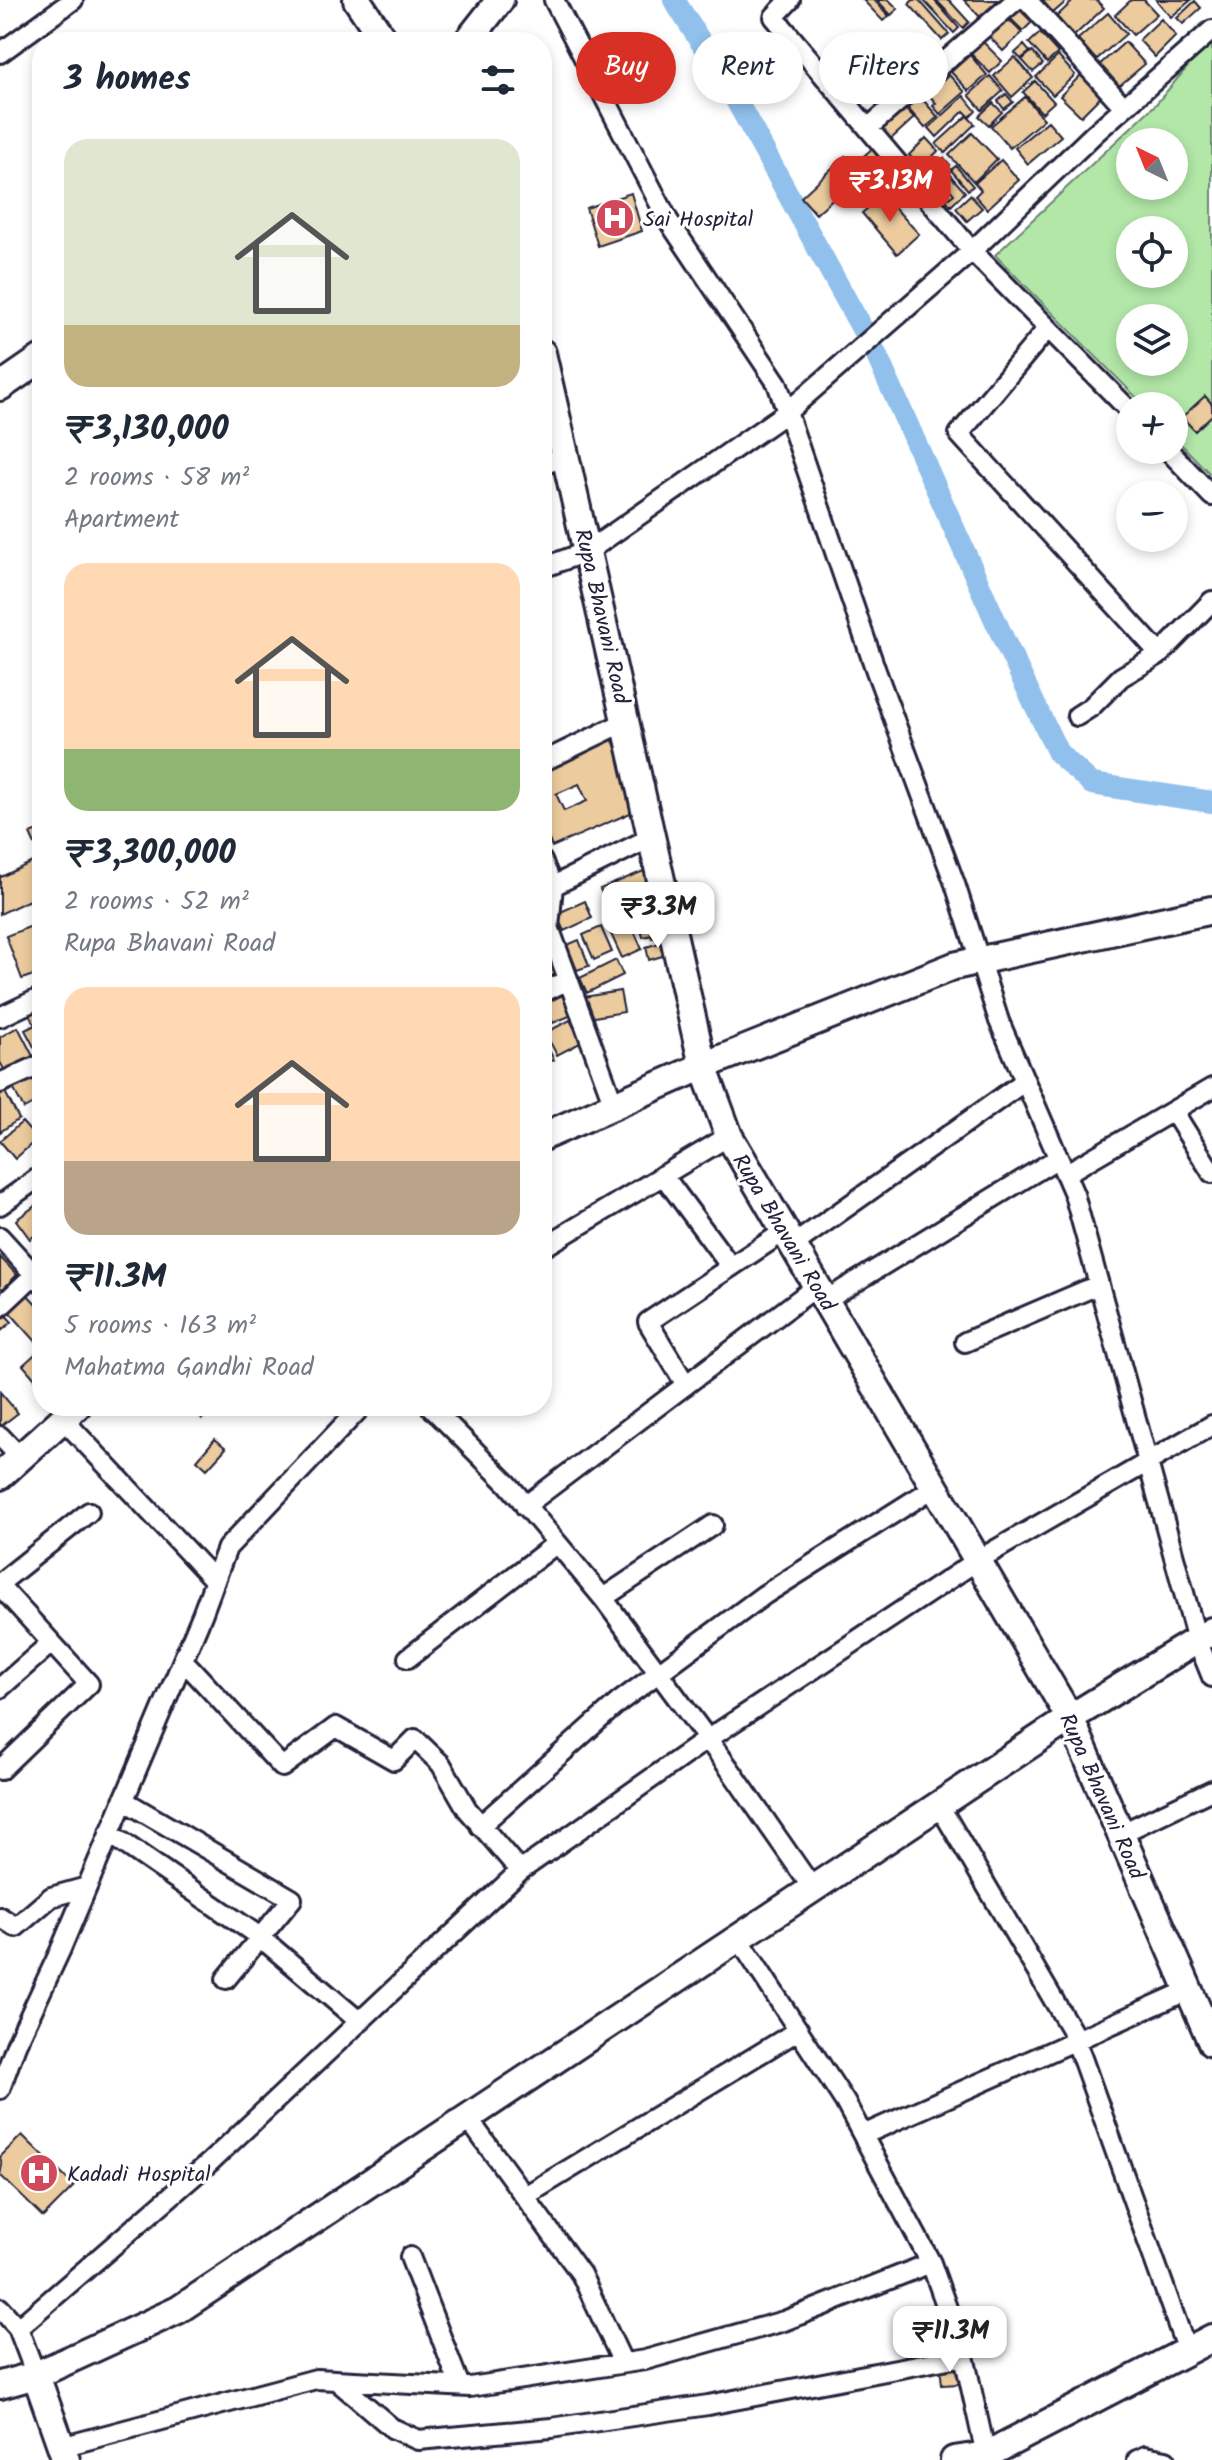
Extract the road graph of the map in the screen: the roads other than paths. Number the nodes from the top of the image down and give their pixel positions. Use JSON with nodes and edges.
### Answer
{"nodes":[{"id":1,"x":73,"y":0,"type":"edge"},
{"id":2,"x":357,"y":0,"type":"edge"},
{"id":3,"x":500,"y":0,"type":"edge"},
{"id":4,"x":554,"y":0,"type":"edge"},
{"id":5,"x":790,"y":0,"type":"edge"},
{"id":6,"x":1016,"y":0,"type":"edge"},
{"id":7,"x":1027,"y":0,"type":"edge"},
{"id":8,"x":1212,"y":30,"type":"edge"},
{"id":9,"x":378,"y":32,"type":"edge"},
{"id":10,"x":475,"y":32,"type":"edge"},
{"id":11,"x":0,"y":53,"type":"edge"},
{"id":12,"x":1124,"y":107,"type":"junction"},
{"id":13,"x":868,"y":128,"type":"junction"},
{"id":14,"x":972,"y":251,"type":"junction"},
{"id":15,"x":1048,"y":328,"type":"junction"},
{"id":16,"x":32,"y":365,"type":"edge"},
{"id":17,"x":0,"y":387,"type":"edge"},
{"id":18,"x":1116,"y":397,"type":"edge"},
{"id":19,"x":787,"y":412,"type":"junction"},
{"id":20,"x":554,"y":460,"type":"edge"},
{"id":21,"x":1181,"y":464,"type":"edge"},
{"id":22,"x":1212,"y":496,"type":"edge"},
{"id":23,"x":588,"y":551,"type":"junction"},
{"id":24,"x":552,"y":564,"type":"edge"},
{"id":25,"x":1212,"y":601,"type":"edge"},
{"id":26,"x":1160,"y":654,"type":"junction"},
{"id":27,"x":1077,"y":716,"type":"dead end"},
{"id":28,"x":627,"y":721,"type":"junction"},
{"id":29,"x":552,"y":757,"type":"edge"},
{"id":30,"x":652,"y":837,"type":"junction"},
{"id":31,"x":552,"y":887,"type":"edge"},
{"id":32,"x":1212,"y":910,"type":"edge"},
{"id":33,"x":552,"y":935,"type":"edge"},
{"id":34,"x":978,"y":962,"type":"junction"},
{"id":35,"x":568,"y":980,"type":"junction"},
{"id":36,"x":552,"y":988,"type":"edge"},
{"id":37,"x":32,"y":1002,"type":"edge"},
{"id":38,"x":0,"y":1017,"type":"edge"},
{"id":39,"x":703,"y":1066,"type":"junction"},
{"id":40,"x":32,"y":1069,"type":"edge"},
{"id":41,"x":1025,"y":1081,"type":"junction"},
{"id":42,"x":0,"y":1083,"type":"edge"},
{"id":43,"x":1212,"y":1088,"type":"edge"},
{"id":44,"x":614,"y":1105,"type":"junction"},
{"id":45,"x":1173,"y":1111,"type":"junction"},
{"id":46,"x":552,"y":1133,"type":"edge"},
{"id":47,"x":729,"y":1136,"type":"junction"},
{"id":48,"x":1062,"y":1166,"type":"junction"},
{"id":49,"x":1212,"y":1173,"type":"edge"},
{"id":50,"x":663,"y":1175,"type":"junction"},
{"id":51,"x":32,"y":1182,"type":"edge"},
{"id":52,"x":0,"y":1205,"type":"edge"},
{"id":53,"x":0,"y":1237,"type":"edge"},
{"id":54,"x":789,"y":1238,"type":"junction"},
{"id":55,"x":552,"y":1242,"type":"edge"},
{"id":56,"x":731,"y":1267,"type":"junction"},
{"id":57,"x":32,"y":1272,"type":"edge"},
{"id":58,"x":32,"y":1283,"type":"edge"},
{"id":59,"x":1098,"y":1285,"type":"junction"},
{"id":60,"x":821,"y":1293,"type":"junction"},
{"id":61,"x":0,"y":1307,"type":"edge"},
{"id":62,"x":965,"y":1342,"type":"dead end"},
{"id":63,"x":686,"y":1385,"type":"junction"},
{"id":64,"x":66,"y":1416,"type":"edge"},
{"id":65,"x":73,"y":1416,"type":"edge"},
{"id":66,"x":352,"y":1416,"type":"edge"},
{"id":67,"x":440,"y":1416,"type":"edge"},
{"id":68,"x":1212,"y":1425,"type":"edge"},
{"id":69,"x":0,"y":1436,"type":"edge"},
{"id":70,"x":20,"y":1457,"type":"junction"},
{"id":71,"x":1147,"y":1462,"type":"junction"},
{"id":72,"x":0,"y":1476,"type":"edge"},
{"id":73,"x":935,"y":1487,"type":"junction"},
{"id":74,"x":525,"y":1506,"type":"junction"},
{"id":75,"x":89,"y":1512,"type":"dead end"},
{"id":76,"x":713,"y":1525,"type":"dead end"},
{"id":77,"x":557,"y":1543,"type":"junction"},
{"id":78,"x":978,"y":1560,"type":"junction"},
{"id":79,"x":215,"y":1581,"type":"junction"},
{"id":80,"x":0,"y":1584,"type":"edge"},
{"id":81,"x":603,"y":1598,"type":"junction"},
{"id":82,"x":1204,"y":1636,"type":"edge"},
{"id":83,"x":51,"y":1643,"type":"junction"},
{"id":84,"x":408,"y":1658,"type":"dead end"},
{"id":85,"x":183,"y":1660,"type":"junction"},
{"id":86,"x":659,"y":1673,"type":"junction"},
{"id":87,"x":1212,"y":1677,"type":"edge"},
{"id":88,"x":0,"y":1688,"type":"edge"},
{"id":89,"x":1070,"y":1718,"type":"junction"},
{"id":90,"x":708,"y":1739,"type":"junction"},
{"id":91,"x":0,"y":1770,"type":"edge"},
{"id":92,"x":1212,"y":1790,"type":"edge"},
{"id":93,"x":123,"y":1800,"type":"junction"},
{"id":94,"x":939,"y":1805,"type":"junction"},
{"id":95,"x":480,"y":1826,"type":"junction"},
{"id":96,"x":109,"y":1833,"type":"junction"},
{"id":97,"x":1120,"y":1834,"type":"junction"},
{"id":98,"x":520,"y":1871,"type":"junction"},
{"id":99,"x":87,"y":1887,"type":"junction"},
{"id":100,"x":813,"y":1889,"type":"junction"},
{"id":101,"x":0,"y":1917,"type":"edge"},
{"id":102,"x":260,"y":1937,"type":"junction"},
{"id":103,"x":739,"y":1939,"type":"junction"},
{"id":104,"x":226,"y":1979,"type":"dead end"},
{"id":105,"x":1189,"y":1990,"type":"junction"},
{"id":106,"x":360,"y":2022,"type":"junction"},
{"id":107,"x":799,"y":2030,"type":"junction"},
{"id":108,"x":8,"y":2040,"type":"edge"},
{"id":109,"x":1076,"y":2041,"type":"junction"},
{"id":110,"x":1212,"y":2043,"type":"edge"},
{"id":111,"x":0,"y":2089,"type":"edge"},
{"id":112,"x":467,"y":2117,"type":"junction"},
{"id":113,"x":863,"y":2135,"type":"junction"},
{"id":114,"x":525,"y":2196,"type":"junction"},
{"id":115,"x":410,"y":2257,"type":"dead end"},
{"id":116,"x":931,"y":2263,"type":"junction"},
{"id":117,"x":0,"y":2308,"type":"edge"},
{"id":118,"x":18,"y":2328,"type":"junction"},
{"id":119,"x":1212,"y":2338,"type":"edge"},
{"id":120,"x":1187,"y":2351,"type":"junction"},
{"id":121,"x":964,"y":2356,"type":"junction"},
{"id":122,"x":623,"y":2363,"type":"junction"},
{"id":123,"x":36,"y":2375,"type":"junction"},
{"id":124,"x":336,"y":2380,"type":"junction"},
{"id":125,"x":0,"y":2385,"type":"edge"},
{"id":126,"x":460,"y":2386,"type":"junction"},
{"id":127,"x":64,"y":2454,"type":"edge"},
{"id":128,"x":988,"y":2458,"type":"edge"},
{"id":129,"x":954,"y":2460,"type":"edge"},
{"id":130,"x":1137,"y":2460,"type":"edge"},
{"id":131,"x":1166,"y":2460,"type":"edge"}],
"edges":[{"from":1,"to":11,"type":"street"},
{"from":2,"to":9,"type":"street"},
{"from":3,"to":10,"type":"street"},
{"from":4,"to":19,"type":"street"},
{"from":5,"to":13,"type":"street"},
{"from":6,"to":13,"type":"street"},
{"from":7,"to":12,"type":"street"},
{"from":8,"to":12,"type":"street"},
{"from":12,"to":14,"type":"street"},
{"from":13,"to":14,"type":"street"},
{"from":14,"to":15,"type":"street"},
{"from":14,"to":19,"type":"street"},
{"from":15,"to":18,"type":"street"},
{"from":15,"to":26,"type":"street"},
{"from":16,"to":17,"type":"street"},
{"from":19,"to":23,"type":"street"},
{"from":19,"to":34,"type":"street"},
{"from":20,"to":23,"type":"street","name":"Rupa Bhavani Road"},
{"from":21,"to":22,"type":"street"},
{"from":23,"to":24,"type":"street"},
{"from":23,"to":28,"type":"street","name":"Rupa Bhavani Road"},
{"from":25,"to":26,"type":"street"},
{"from":26,"to":27,"type":"street"},
{"from":28,"to":29,"type":"street"},
{"from":28,"to":30,"type":"street","name":"Rupa Bhavani Road"},
{"from":30,"to":31,"type":"street"},
{"from":30,"to":39,"type":"street","name":"Rupa Bhavani Road"},
{"from":32,"to":34,"type":"street"},
{"from":33,"to":35,"type":"street"},
{"from":34,"to":39,"type":"street"},
{"from":34,"to":41,"type":"street"},
{"from":35,"to":36,"type":"street"},
{"from":35,"to":44,"type":"street"},
{"from":37,"to":38,"type":"street"},
{"from":39,"to":44,"type":"street"},
{"from":39,"to":47,"type":"street","name":"Rupa Bhavani Road"},
{"from":40,"to":42,"type":"street"},
{"from":41,"to":48,"type":"street"},
{"from":41,"to":54,"type":"street"},
{"from":43,"to":45,"type":"street"},
{"from":44,"to":46,"type":"street"},
{"from":45,"to":48,"type":"street"},
{"from":45,"to":49,"type":"street"},
{"from":47,"to":50,"type":"street"},
{"from":47,"to":54,"type":"street","name":"Rupa Bhavani Road"},
{"from":48,"to":59,"type":"street"},
{"from":48,"to":60,"type":"street"},
{"from":50,"to":55,"type":"street"},
{"from":50,"to":56,"type":"street"},
{"from":51,"to":52,"type":"street"},
{"from":53,"to":57,"type":"street"},
{"from":54,"to":56,"type":"street"},
{"from":54,"to":60,"type":"street","name":"Rupa Bhavani Road"},
{"from":56,"to":63,"type":"street"},
{"from":58,"to":61,"type":"street"},
{"from":59,"to":62,"type":"street"},
{"from":59,"to":71,"type":"street"},
{"from":60,"to":63,"type":"street"},
{"from":60,"to":73,"type":"street","name":"Rupa Bhavani Road"},
{"from":63,"to":74,"type":"street"},
{"from":64,"to":70,"type":"street"},
{"from":65,"to":79,"type":"street"},
{"from":66,"to":79,"type":"street"},
{"from":67,"to":74,"type":"street"},
{"from":68,"to":71,"type":"street"},
{"from":69,"to":70,"type":"street"},
{"from":70,"to":72,"type":"street"},
{"from":71,"to":78,"type":"street"},
{"from":71,"to":82,"type":"street"},
{"from":73,"to":78,"type":"street","name":"Rupa Bhavani Road"},
{"from":73,"to":86,"type":"street"},
{"from":74,"to":77,"type":"street"},
{"from":75,"to":80,"type":"street"},
{"from":76,"to":81,"type":"street"},
{"from":77,"to":81,"type":"street"},
{"from":77,"to":84,"type":"street"},
{"from":78,"to":89,"type":"street","name":"Rupa Bhavani Road"},
{"from":78,"to":90,"type":"street"},
{"from":79,"to":85,"type":"street"},
{"from":80,"to":83,"type":"street"},
{"from":81,"to":86,"type":"street"},
{"from":82,"to":87,"type":"street"},
{"from":82,"to":89,"type":"street"},
{"from":83,"to":88,"type":"street"},
{"from":83,"to":91,"type":"street"},
{"from":85,"to":93,"type":"street"},
{"from":85,"to":95,"type":"street"},
{"from":86,"to":90,"type":"street"},
{"from":86,"to":95,"type":"street"},
{"from":89,"to":94,"type":"street"},
{"from":89,"to":97,"type":"street","name":"Rupa Bhavani Road"},
{"from":90,"to":98,"type":"street"},
{"from":90,"to":100,"type":"street"},
{"from":92,"to":97,"type":"street"},
{"from":93,"to":96,"type":"street"},
{"from":93,"to":102,"type":"street"},
{"from":94,"to":100,"type":"street"},
{"from":94,"to":109,"type":"street"},
{"from":95,"to":98,"type":"street"},
{"from":96,"to":99,"type":"street"},
{"from":96,"to":102,"type":"street"},
{"from":97,"to":105,"type":"street","name":"Rupa Bhavani Road"},
{"from":98,"to":106,"type":"street"},
{"from":99,"to":101,"type":"street"},
{"from":99,"to":108,"type":"street"},
{"from":100,"to":103,"type":"street"},
{"from":102,"to":104,"type":"street"},
{"from":102,"to":106,"type":"street"},
{"from":103,"to":107,"type":"street"},
{"from":103,"to":112,"type":"street"},
{"from":105,"to":109,"type":"street"},
{"from":105,"to":110,"type":"street","name":"Rupa Bhavani Road"},
{"from":106,"to":118,"type":"street"},
{"from":107,"to":113,"type":"street"},
{"from":107,"to":114,"type":"street"},
{"from":108,"to":111,"type":"street"},
{"from":109,"to":113,"type":"street"},
{"from":109,"to":120,"type":"street"},
{"from":112,"to":114,"type":"street"},
{"from":112,"to":123,"type":"street"},
{"from":113,"to":116,"type":"street"},
{"from":114,"to":122,"type":"street"},
{"from":115,"to":126,"type":"street"},
{"from":116,"to":121,"type":"street"},
{"from":116,"to":122,"type":"street"},
{"from":117,"to":118,"type":"street"},
{"from":118,"to":123,"type":"street"},
{"from":119,"to":120,"type":"street"},
{"from":120,"to":128,"type":"street"},
{"from":121,"to":124,"type":"street"},
{"from":121,"to":128,"type":"street"},
{"from":122,"to":126,"type":"street"},
{"from":123,"to":125,"type":"street"},
{"from":123,"to":127,"type":"street"},
{"from":124,"to":126,"type":"street"},
{"from":124,"to":127,"type":"street"},
{"from":128,"to":129,"type":"street"},
{"from":130,"to":131,"type":"street"}]}
